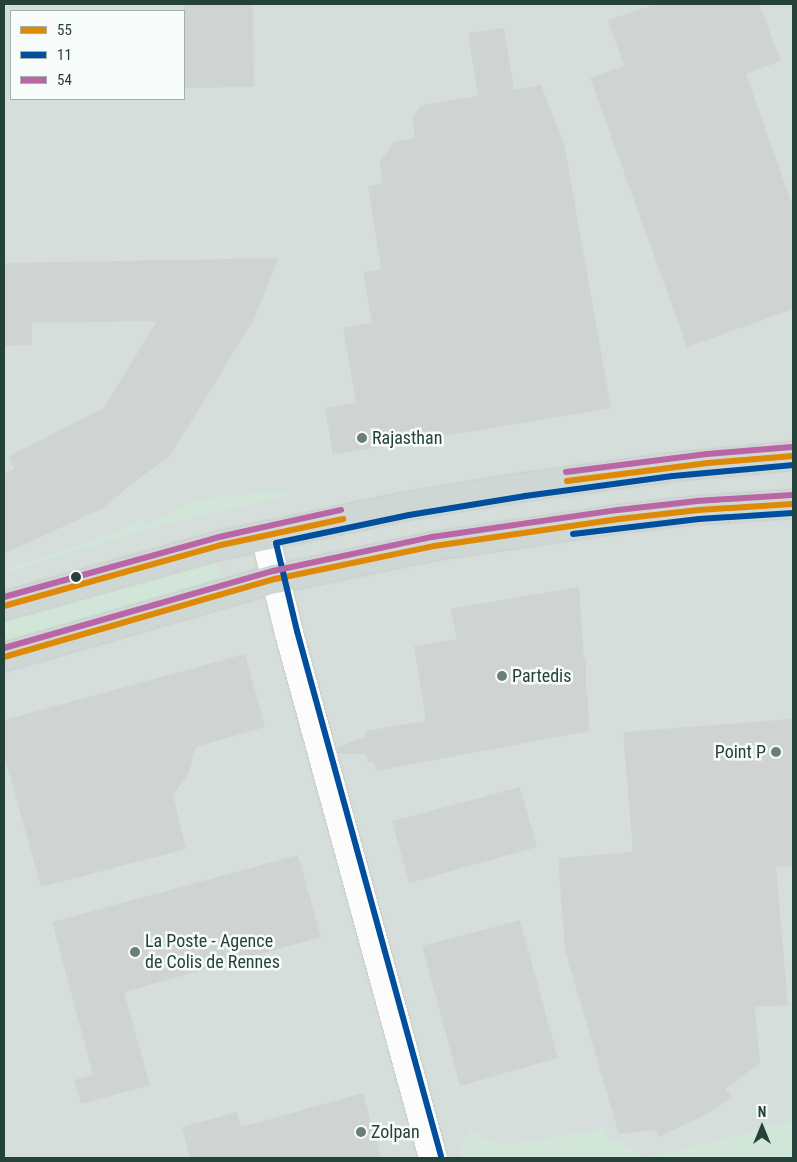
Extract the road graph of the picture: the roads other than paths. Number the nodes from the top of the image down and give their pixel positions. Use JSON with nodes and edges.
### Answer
{"nodes":[{"id":1,"x":793,"y":456,"type":"edge"},
{"id":2,"x":793,"y":504,"type":"edge"},
{"id":3,"x":265,"y":536,"type":"junction"},
{"id":4,"x":275,"y":579,"type":"junction"},
{"id":5,"x":4,"y":606,"type":"edge"},
{"id":6,"x":4,"y":657,"type":"edge"},
{"id":7,"x":433,"y":1158,"type":"edge"}],
"edges":[{"from":1,"to":3,"type":"main road"},
{"from":2,"to":4,"type":"main road"},
{"from":3,"to":4,"type":"street"},
{"from":3,"to":5,"type":"main road"},
{"from":4,"to":6,"type":"main road"},
{"from":4,"to":7,"type":"street"}]}
